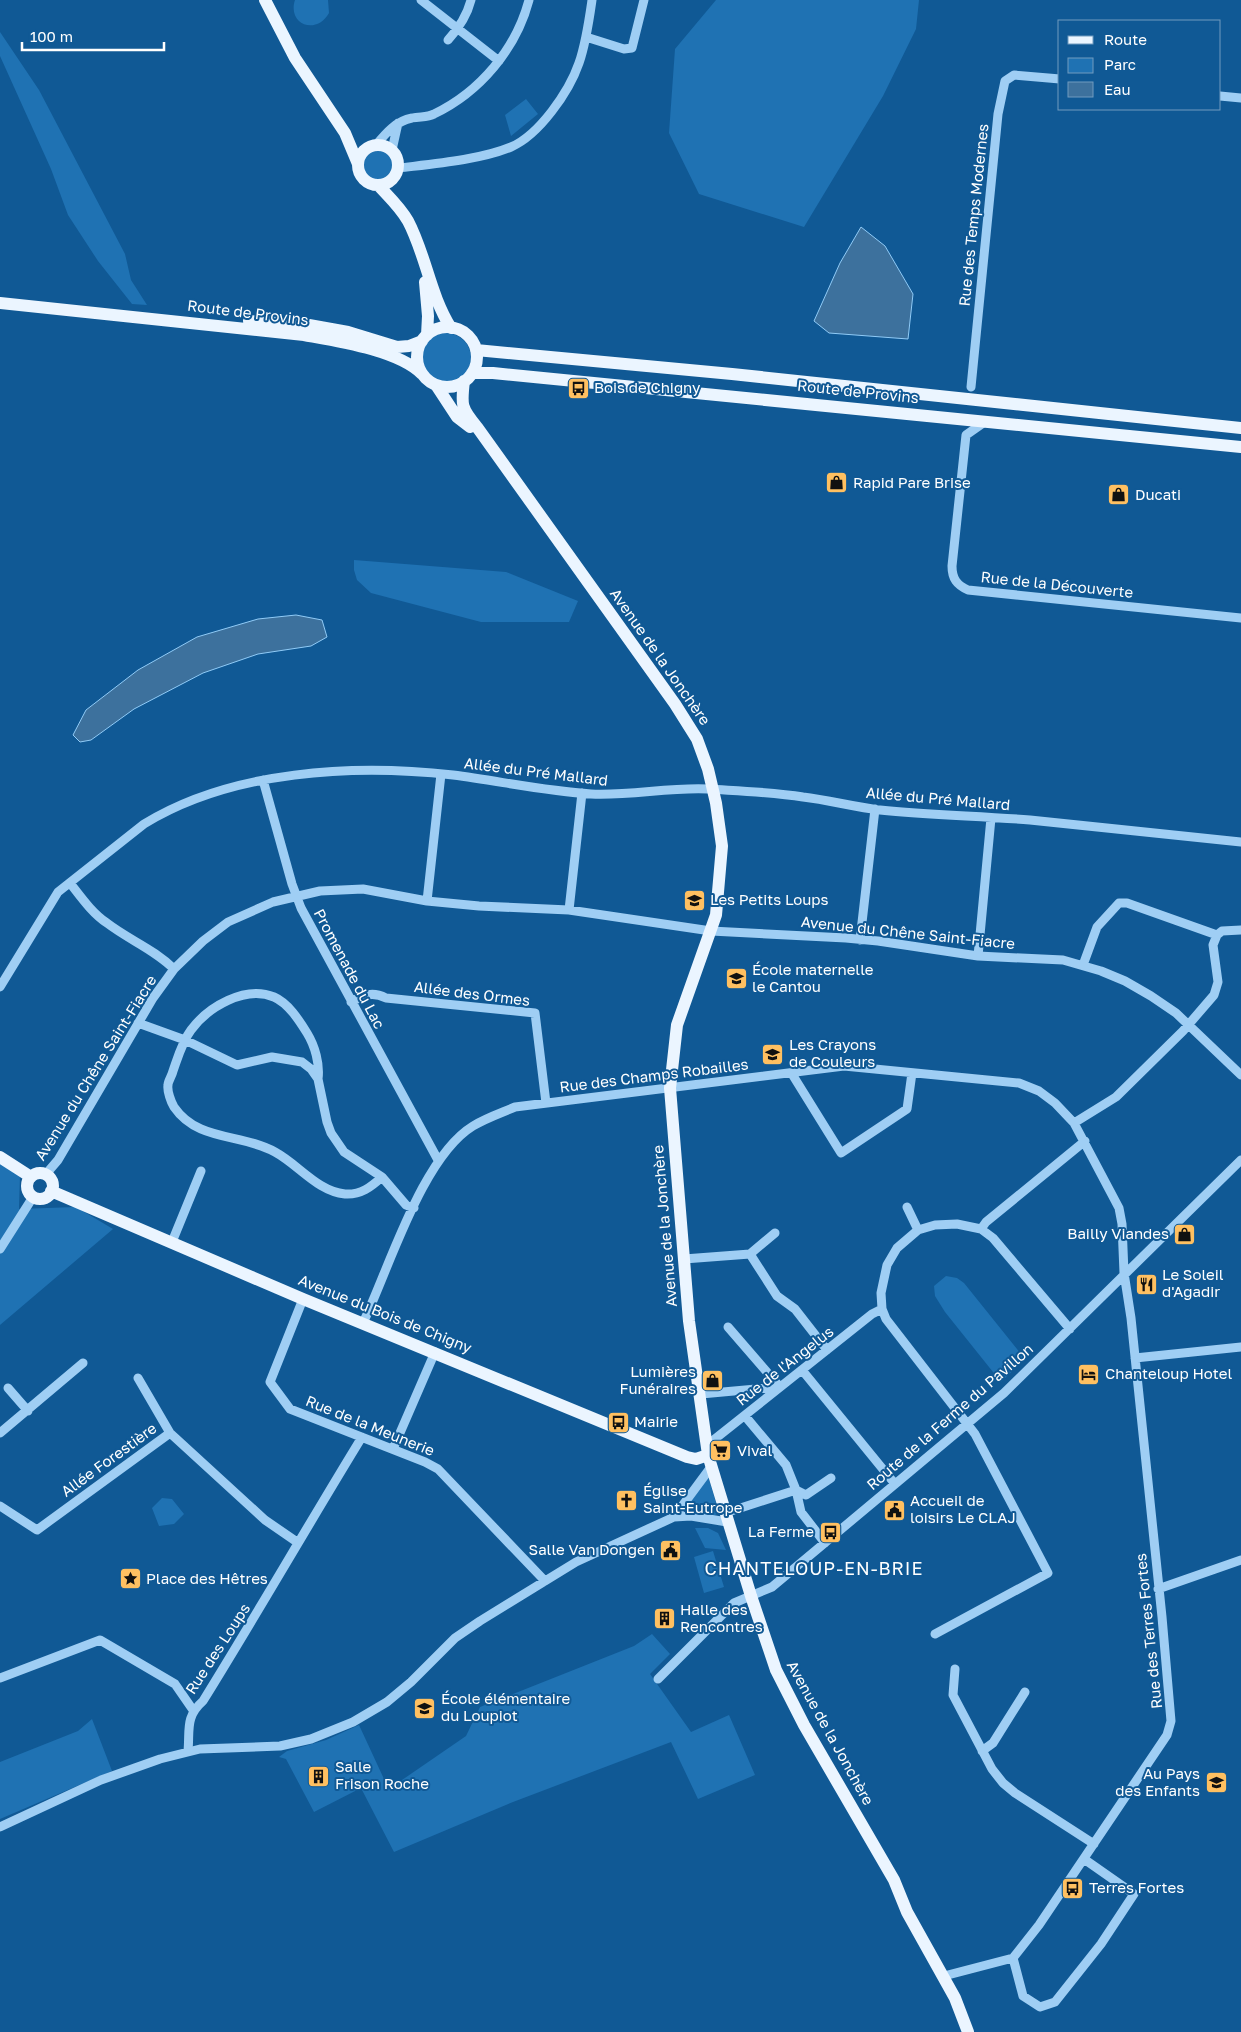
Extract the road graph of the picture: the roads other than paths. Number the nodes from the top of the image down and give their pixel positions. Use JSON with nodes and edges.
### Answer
{"nodes":[{"id":1,"x":265,"y":0,"type":"edge"},
{"id":2,"x":421,"y":0,"type":"edge"},
{"id":3,"x":471,"y":0,"type":"edge"},
{"id":4,"x":529,"y":0,"type":"edge"},
{"id":5,"x":592,"y":0,"type":"edge"},
{"id":6,"x":644,"y":0,"type":"edge"},
{"id":7,"x":458,"y":30,"type":"junction"},
{"id":8,"x":586,"y":37,"type":"junction"},
{"id":9,"x":448,"y":40,"type":"dead end"},
{"id":10,"x":499,"y":61,"type":"junction"},
{"id":11,"x":1058,"y":80,"type":"edge"},
{"id":12,"x":1221,"y":96,"type":"edge"},
{"id":13,"x":1241,"y":98,"type":"edge"},
{"id":14,"x":398,"y":123,"type":"junction"},
{"id":15,"x":346,"y":133,"type":"junction"},
{"id":16,"x":373,"y":146,"type":"junction"},
{"id":17,"x":392,"y":150,"type":"junction"},
{"id":18,"x":358,"y":164,"type":"junction"},
{"id":19,"x":396,"y":173,"type":"junction"},
{"id":20,"x":378,"y":185,"type":"junction"},
{"id":21,"x":398,"y":206,"type":"junction"},
{"id":22,"x":424,"y":262,"type":"junction"},
{"id":23,"x":0,"y":304,"type":"edge"},
{"id":24,"x":64,"y":309,"type":"junction"},
{"id":25,"x":451,"y":328,"type":"junction"},
{"id":26,"x":425,"y":338,"type":"junction"},
{"id":27,"x":476,"y":350,"type":"junction"},
{"id":28,"x":422,"y":374,"type":"junction"},
{"id":29,"x":468,"y":377,"type":"junction"},
{"id":30,"x":436,"y":385,"type":"junction"},
{"id":31,"x":971,"y":387,"type":"junction"},
{"id":32,"x":952,"y":398,"type":"junction"},
{"id":33,"x":989,"y":402,"type":"junction"},
{"id":34,"x":950,"y":417,"type":"junction"},
{"id":35,"x":986,"y":421,"type":"junction"},
{"id":36,"x":1241,"y":428,"type":"edge"},
{"id":37,"x":966,"y":435,"type":"junction"},
{"id":38,"x":482,"y":436,"type":"junction"},
{"id":39,"x":1241,"y":448,"type":"edge"},
{"id":40,"x":1241,"y":618,"type":"edge"},
{"id":41,"x":441,"y":774,"type":"junction"},
{"id":42,"x":263,"y":780,"type":"junction"},
{"id":43,"x":713,"y":789,"type":"junction"},
{"id":44,"x":582,"y":793,"type":"junction"},
{"id":45,"x":875,"y":809,"type":"junction"},
{"id":46,"x":992,"y":818,"type":"junction"},
{"id":47,"x":1241,"y":842,"type":"edge"},
{"id":48,"x":70,"y":883,"type":"junction"},
{"id":49,"x":296,"y":896,"type":"junction"},
{"id":50,"x":428,"y":901,"type":"junction"},
{"id":51,"x":569,"y":910,"type":"junction"},
{"id":52,"x":1241,"y":930,"type":"edge"},
{"id":53,"x":711,"y":932,"type":"junction"},
{"id":54,"x":1217,"y":935,"type":"junction"},
{"id":55,"x":860,"y":940,"type":"junction"},
{"id":56,"x":978,"y":956,"type":"junction"},
{"id":57,"x":1083,"y":965,"type":"junction"},
{"id":58,"x":174,"y":969,"type":"junction"},
{"id":59,"x":0,"y":987,"type":"edge"},
{"id":60,"x":351,"y":1002,"type":"junction"},
{"id":61,"x":138,"y":1023,"type":"junction"},
{"id":62,"x":1188,"y":1024,"type":"junction"},
{"id":63,"x":185,"y":1040,"type":"junction"},
{"id":64,"x":912,"y":1073,"type":"junction"},
{"id":65,"x":792,"y":1074,"type":"junction"},
{"id":66,"x":1241,"y":1075,"type":"edge"},
{"id":67,"x":318,"y":1079,"type":"junction"},
{"id":68,"x":670,"y":1088,"type":"junction"},
{"id":69,"x":546,"y":1103,"type":"junction"},
{"id":70,"x":1074,"y":1123,"type":"junction"},
{"id":71,"x":1085,"y":1141,"type":"junction"},
{"id":72,"x":0,"y":1157,"type":"edge"},
{"id":73,"x":438,"y":1160,"type":"junction"},
{"id":74,"x":1241,"y":1160,"type":"edge"},
{"id":75,"x":201,"y":1171,"type":"dead end"},
{"id":76,"x":46,"y":1174,"type":"junction"},
{"id":77,"x":31,"y":1177,"type":"junction"},
{"id":78,"x":382,"y":1177,"type":"junction"},
{"id":79,"x":51,"y":1191,"type":"junction"},
{"id":80,"x":33,"y":1196,"type":"junction"},
{"id":81,"x":907,"y":1207,"type":"dead end"},
{"id":82,"x":414,"y":1208,"type":"junction"},
{"id":83,"x":981,"y":1229,"type":"junction"},
{"id":84,"x":918,"y":1230,"type":"junction"},
{"id":85,"x":775,"y":1233,"type":"dead end"},
{"id":86,"x":172,"y":1242,"type":"junction"},
{"id":87,"x":0,"y":1249,"type":"edge"},
{"id":88,"x":750,"y":1254,"type":"junction"},
{"id":89,"x":684,"y":1259,"type":"junction"},
{"id":90,"x":1124,"y":1273,"type":"junction"},
{"id":91,"x":303,"y":1298,"type":"junction"},
{"id":92,"x":882,"y":1309,"type":"junction"},
{"id":93,"x":363,"y":1323,"type":"junction"},
{"id":94,"x":728,"y":1328,"type":"dead end"},
{"id":95,"x":1070,"y":1328,"type":"junction"},
{"id":96,"x":1241,"y":1347,"type":"edge"},
{"id":97,"x":828,"y":1350,"type":"junction"},
{"id":98,"x":435,"y":1352,"type":"junction"},
{"id":99,"x":1135,"y":1358,"type":"junction"},
{"id":100,"x":83,"y":1363,"type":"dead end"},
{"id":101,"x":802,"y":1370,"type":"junction"},
{"id":102,"x":138,"y":1378,"type":"dead end"},
{"id":103,"x":779,"y":1386,"type":"junction"},
{"id":104,"x":8,"y":1388,"type":"dead end"},
{"id":105,"x":701,"y":1394,"type":"junction"},
{"id":106,"x":28,"y":1411,"type":"junction"},
{"id":107,"x":744,"y":1416,"type":"junction"},
{"id":108,"x":968,"y":1424,"type":"junction"},
{"id":109,"x":0,"y":1433,"type":"edge"},
{"id":110,"x":170,"y":1433,"type":"junction"},
{"id":111,"x":362,"y":1437,"type":"junction"},
{"id":112,"x":393,"y":1450,"type":"junction"},
{"id":113,"x":707,"y":1450,"type":"junction"},
{"id":114,"x":711,"y":1467,"type":"junction"},
{"id":115,"x":831,"y":1478,"type":"dead end"},
{"id":116,"x":896,"y":1484,"type":"junction"},
{"id":117,"x":796,"y":1490,"type":"junction"},
{"id":118,"x":0,"y":1506,"type":"edge"},
{"id":119,"x":674,"y":1517,"type":"junction"},
{"id":120,"x":726,"y":1517,"type":"junction"},
{"id":121,"x":297,"y":1542,"type":"junction"},
{"id":122,"x":825,"y":1543,"type":"junction"},
{"id":123,"x":1241,"y":1560,"type":"edge"},
{"id":124,"x":545,"y":1581,"type":"junction"},
{"id":125,"x":1158,"y":1589,"type":"junction"},
{"id":126,"x":751,"y":1596,"type":"junction"},
{"id":127,"x":935,"y":1634,"type":"dead end"},
{"id":128,"x":955,"y":1669,"type":"dead end"},
{"id":129,"x":0,"y":1678,"type":"edge"},
{"id":130,"x":658,"y":1679,"type":"dead end"},
{"id":131,"x":1026,"y":1692,"type":"dead end"},
{"id":132,"x":193,"y":1710,"type":"junction"},
{"id":133,"x":188,"y":1751,"type":"junction"},
{"id":134,"x":982,"y":1751,"type":"junction"},
{"id":135,"x":0,"y":1827,"type":"edge"},
{"id":136,"x":1094,"y":1844,"type":"junction"},
{"id":137,"x":1084,"y":1859,"type":"junction"},
{"id":138,"x":1013,"y":1958,"type":"junction"},
{"id":139,"x":944,"y":1976,"type":"junction"},
{"id":140,"x":968,"y":2032,"type":"edge"}],
"edges":[{"from":1,"to":15,"type":"main road"},
{"from":2,"to":7,"type":"street"},
{"from":3,"to":7,"type":"street"},
{"from":4,"to":10,"type":"street"},
{"from":5,"to":8,"type":"street"},
{"from":6,"to":8,"type":"street"},
{"from":7,"to":9,"type":"street"},
{"from":7,"to":10,"type":"street"},
{"from":8,"to":19,"type":"street"},
{"from":10,"to":14,"type":"street"},
{"from":11,"to":31,"type":"street","name":"Rue des Temps Modernes"},
{"from":12,"to":13,"type":"street"},
{"from":14,"to":16,"type":"street"},
{"from":14,"to":17,"type":"street"},
{"from":15,"to":16,"type":"main road"},
{"from":15,"to":18,"type":"main road"},
{"from":16,"to":17,"type":"main road"},
{"from":16,"to":18,"type":"main road"},
{"from":17,"to":19,"type":"main road"},
{"from":18,"to":20,"type":"main road"},
{"from":19,"to":20,"type":"main road"},
{"from":19,"to":21,"type":"main road"},
{"from":20,"to":21,"type":"main road"},
{"from":21,"to":22,"type":"main road"},
{"from":22,"to":25,"type":"main road"},
{"from":22,"to":26,"type":"main road"},
{"from":23,"to":24,"type":"main road","name":"Route de Provins"},
{"from":24,"to":26,"type":"main road","name":"Route de Provins"},
{"from":24,"to":28,"type":"main road","name":"Route de Provins"},
{"from":25,"to":26,"type":"main road"},
{"from":25,"to":27,"type":"main road"},
{"from":26,"to":28,"type":"main road"},
{"from":27,"to":29,"type":"main road"},
{"from":27,"to":32,"type":"main road","name":"Route de Provins"},
{"from":28,"to":30,"type":"main road"},
{"from":29,"to":30,"type":"main road"},
{"from":29,"to":34,"type":"main road","name":"Route de Provins"},
{"from":29,"to":38,"type":"main road","name":"Avenue de la Jonchère"},
{"from":30,"to":38,"type":"main road"},
{"from":31,"to":32,"type":"street"},
{"from":31,"to":33,"type":"street"},
{"from":32,"to":33,"type":"main road","name":"Route de Provins"},
{"from":33,"to":36,"type":"main road","name":"Route de Provins"},
{"from":34,"to":35,"type":"main road","name":"Route de Provins"},
{"from":34,"to":37,"type":"street"},
{"from":35,"to":37,"type":"street"},
{"from":35,"to":39,"type":"main road","name":"Route de Provins"},
{"from":37,"to":40,"type":"street","name":"Rue de la Découverte"},
{"from":38,"to":43,"type":"main road","name":"Avenue de la Jonchère"},
{"from":41,"to":42,"type":"street","name":"Allée du Pré Mallard"},
{"from":41,"to":44,"type":"street","name":"Allée du Pré Mallard"},
{"from":41,"to":50,"type":"street"},
{"from":42,"to":48,"type":"street","name":"Allée du Pré Mallard"},
{"from":42,"to":49,"type":"street","name":"Promenade du Lac"},
{"from":43,"to":44,"type":"street","name":"Allée du Pré Mallard"},
{"from":43,"to":45,"type":"street","name":"Allée du Pré Mallard"},
{"from":43,"to":53,"type":"main road","name":"Avenue de la Jonchère"},
{"from":44,"to":51,"type":"street"},
{"from":45,"to":46,"type":"street","name":"Allée du Pré Mallard"},
{"from":45,"to":55,"type":"street"},
{"from":46,"to":47,"type":"street","name":"Allée du Pré Mallard"},
{"from":46,"to":56,"type":"street"},
{"from":48,"to":58,"type":"street"},
{"from":48,"to":59,"type":"street","name":"Allée du Pré Mallard"},
{"from":49,"to":50,"type":"street","name":"Avenue du Chêne Saint-Fiacre"},
{"from":49,"to":58,"type":"street","name":"Avenue du Chêne Saint-Fiacre"},
{"from":49,"to":60,"type":"street","name":"Promenade du Lac"},
{"from":50,"to":51,"type":"street","name":"Avenue du Chêne Saint-Fiacre"},
{"from":51,"to":53,"type":"street","name":"Avenue du Chêne Saint-Fiacre"},
{"from":52,"to":54,"type":"street"},
{"from":53,"to":55,"type":"street","name":"Avenue du Chêne Saint-Fiacre"},
{"from":53,"to":68,"type":"main road","name":"Avenue de la Jonchère"},
{"from":54,"to":57,"type":"street"},
{"from":54,"to":62,"type":"street"},
{"from":55,"to":56,"type":"street","name":"Avenue du Chêne Saint-Fiacre"},
{"from":56,"to":57,"type":"street","name":"Avenue du Chêne Saint-Fiacre"},
{"from":57,"to":62,"type":"street","name":"Avenue du Chêne Saint-Fiacre"},
{"from":58,"to":61,"type":"street","name":"Avenue du Chêne Saint-Fiacre"},
{"from":60,"to":69,"type":"street","name":"Allée des Ormes"},
{"from":60,"to":73,"type":"street","name":"Promenade du Lac"},
{"from":61,"to":63,"type":"street"},
{"from":61,"to":76,"type":"street","name":"Avenue du Chêne Saint-Fiacre"},
{"from":62,"to":66,"type":"street","name":"Avenue du Chêne Saint-Fiacre"},
{"from":62,"to":70,"type":"street"},
{"from":63,"to":67,"type":"street"},
{"from":63,"to":67,"type":"street"},
{"from":63,"to":78,"type":"street"},
{"from":64,"to":65,"type":"street","name":"Rue des Champs Robailles"},
{"from":64,"to":65,"type":"street"},
{"from":64,"to":70,"type":"street","name":"Rue des Champs Robailles"},
{"from":65,"to":68,"type":"street","name":"Rue des Champs Robailles"},
{"from":67,"to":78,"type":"street"},
{"from":68,"to":69,"type":"street","name":"Rue des Champs Robailles"},
{"from":68,"to":89,"type":"main road","name":"Avenue de la Jonchère"},
{"from":69,"to":73,"type":"street","name":"Rue des Champs Robailles"},
{"from":70,"to":71,"type":"street","name":"Rue des Champs Robailles"},
{"from":71,"to":83,"type":"street"},
{"from":71,"to":90,"type":"street","name":"Rue des Champs Robailles"},
{"from":72,"to":77,"type":"main road"},
{"from":73,"to":82,"type":"street","name":"Rue des Champs Robailles"},
{"from":74,"to":90,"type":"street","name":"Route de la Ferme du Pavillon"},
{"from":75,"to":86,"type":"street"},
{"from":76,"to":77,"type":"main road"},
{"from":76,"to":79,"type":"main road"},
{"from":77,"to":80,"type":"main road"},
{"from":78,"to":82,"type":"street"},
{"from":79,"to":80,"type":"main road"},
{"from":79,"to":86,"type":"main road","name":"Avenue du Bois de Chigny"},
{"from":80,"to":87,"type":"street"},
{"from":81,"to":84,"type":"street"},
{"from":82,"to":93,"type":"street","name":"Rue des Champs Robailles"},
{"from":83,"to":84,"type":"street"},
{"from":83,"to":95,"type":"street"},
{"from":84,"to":92,"type":"street"},
{"from":85,"to":88,"type":"street"},
{"from":86,"to":91,"type":"main road","name":"Avenue du Bois de Chigny"},
{"from":88,"to":89,"type":"street"},
{"from":88,"to":97,"type":"street"},
{"from":89,"to":105,"type":"main road","name":"Avenue de la Jonchère"},
{"from":90,"to":95,"type":"street","name":"Route de la Ferme du Pavillon"},
{"from":90,"to":99,"type":"street","name":"Rue des Terres Fortes"},
{"from":91,"to":93,"type":"main road","name":"Avenue du Bois de Chigny"},
{"from":91,"to":111,"type":"street","name":"Rue de la Meunerie"},
{"from":92,"to":97,"type":"street","name":"Rue de l'Angelus"},
{"from":92,"to":108,"type":"street"},
{"from":93,"to":98,"type":"main road","name":"Avenue du Bois de Chigny"},
{"from":94,"to":103,"type":"street"},
{"from":95,"to":108,"type":"street","name":"Route de la Ferme du Pavillon"},
{"from":96,"to":99,"type":"street"},
{"from":97,"to":101,"type":"street","name":"Rue de l'Angelus"},
{"from":98,"to":112,"type":"street"},
{"from":98,"to":113,"type":"main road","name":"Avenue du Bois de Chigny"},
{"from":99,"to":125,"type":"street","name":"Rue des Terres Fortes"},
{"from":100,"to":106,"type":"street"},
{"from":101,"to":103,"type":"street","name":"Rue de l'Angelus"},
{"from":101,"to":116,"type":"street"},
{"from":102,"to":110,"type":"street"},
{"from":103,"to":105,"type":"street"},
{"from":103,"to":107,"type":"street","name":"Rue de l'Angelus"},
{"from":104,"to":106,"type":"street"},
{"from":105,"to":113,"type":"main road","name":"Avenue de la Jonchère"},
{"from":106,"to":109,"type":"street"},
{"from":107,"to":113,"type":"street","name":"Rue de l'Angelus"},
{"from":107,"to":117,"type":"street"},
{"from":108,"to":116,"type":"street","name":"Route de la Ferme du Pavillon"},
{"from":108,"to":127,"type":"street"},
{"from":110,"to":118,"type":"street","name":"Allée Forestière"},
{"from":110,"to":121,"type":"street","name":"Allée Forestière"},
{"from":111,"to":112,"type":"street","name":"Rue de la Meunerie"},
{"from":111,"to":121,"type":"street","name":"Rue des Loups"},
{"from":112,"to":124,"type":"street","name":"Rue de la Meunerie"},
{"from":113,"to":114,"type":"main road","name":"Avenue de la Jonchère"},
{"from":114,"to":119,"type":"street"},
{"from":114,"to":120,"type":"main road","name":"Avenue de la Jonchère"},
{"from":115,"to":117,"type":"street"},
{"from":116,"to":122,"type":"street","name":"Route de la Ferme du Pavillon"},
{"from":117,"to":120,"type":"street"},
{"from":117,"to":122,"type":"street"},
{"from":119,"to":120,"type":"street"},
{"from":119,"to":124,"type":"street"},
{"from":120,"to":126,"type":"main road","name":"Avenue de la Jonchère"},
{"from":121,"to":132,"type":"street","name":"Rue des Loups"},
{"from":122,"to":126,"type":"street","name":"Route de la Ferme du Pavillon"},
{"from":123,"to":125,"type":"street"},
{"from":124,"to":133,"type":"street"},
{"from":125,"to":136,"type":"street","name":"Rue des Terres Fortes"},
{"from":126,"to":130,"type":"street","name":"Route de la Ferme du Pavillon"},
{"from":126,"to":139,"type":"main road","name":"Avenue de la Jonchère"},
{"from":128,"to":134,"type":"street"},
{"from":129,"to":132,"type":"street"},
{"from":131,"to":134,"type":"street"},
{"from":132,"to":133,"type":"street","name":"Rue des Loups"},
{"from":133,"to":135,"type":"street"},
{"from":134,"to":136,"type":"street"},
{"from":136,"to":137,"type":"street","name":"Rue des Terres Fortes"},
{"from":137,"to":138,"type":"street","name":"Rue des Terres Fortes"},
{"from":137,"to":138,"type":"street"},
{"from":138,"to":139,"type":"street"},
{"from":139,"to":140,"type":"main road","name":"Avenue de la Jonchère"}]}
